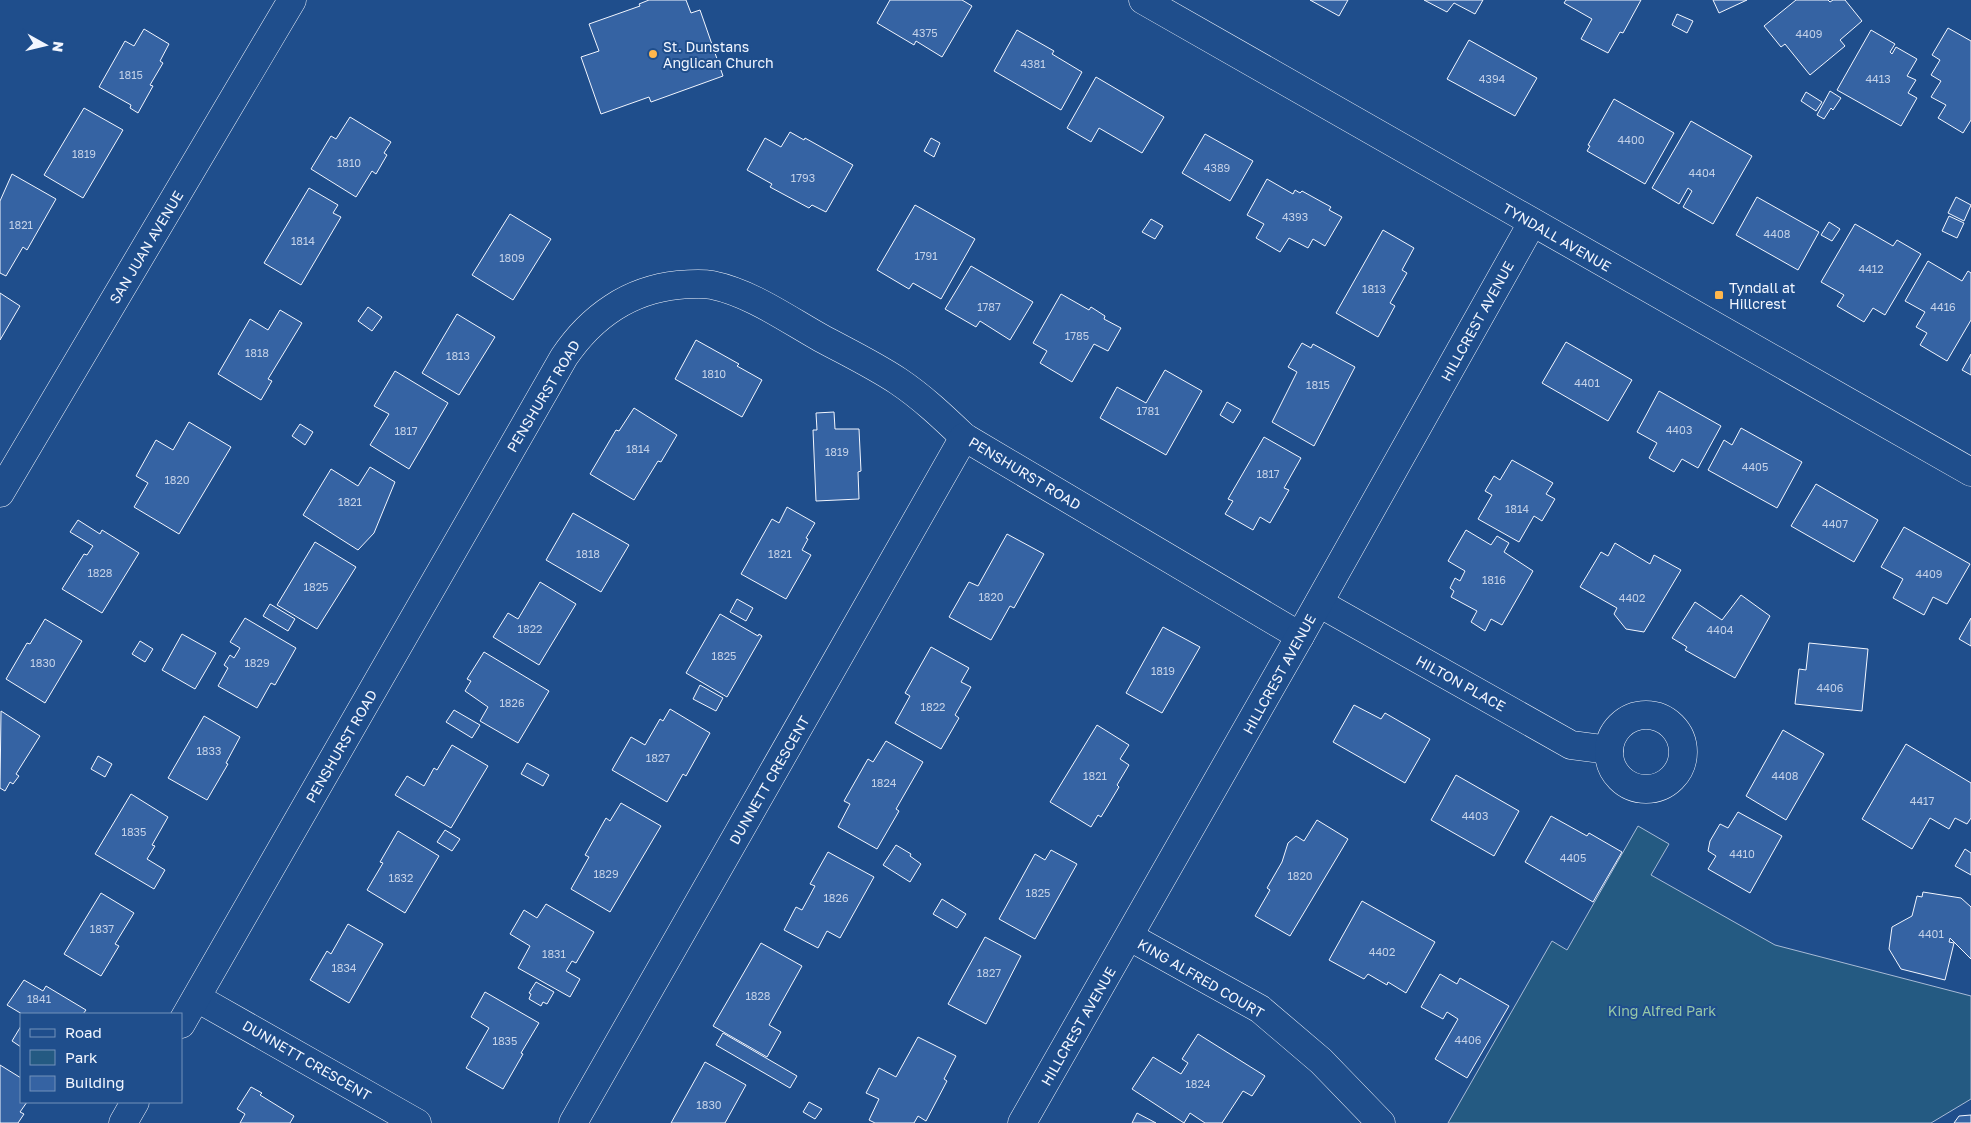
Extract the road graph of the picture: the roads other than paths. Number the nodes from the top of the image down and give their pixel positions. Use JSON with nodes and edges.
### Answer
{"nodes":[{"id":1,"x":292,"y":0,"type":"edge"},
{"id":2,"x":1143,"y":0,"type":"edge"},
{"id":3,"x":1177,"y":8,"type":"edge"},
{"id":4,"x":1532,"y":223,"type":"junction"},
{"id":5,"x":964,"y":437,"type":"junction"},
{"id":6,"x":1971,"y":472,"type":"edge"},
{"id":7,"x":0,"y":493,"type":"edge"},
{"id":8,"x":1319,"y":603,"type":"junction"},
{"id":9,"x":1300,"y":636,"type":"junction"},
{"id":10,"x":1609,"y":750,"type":"dead end"},
{"id":11,"x":1130,"y":937,"type":"junction"},
{"id":12,"x":197,"y":998,"type":"junction"},
{"id":13,"x":182,"y":1022,"type":"edge"},
{"id":14,"x":134,"y":1103,"type":"edge"},
{"id":15,"x":123,"y":1123,"type":"edge"},
{"id":16,"x":418,"y":1123,"type":"edge"},
{"id":17,"x":573,"y":1123,"type":"edge"},
{"id":18,"x":1022,"y":1123,"type":"edge"},
{"id":19,"x":1381,"y":1123,"type":"edge"}],
"edges":[{"from":1,"to":7,"type":"street","name":"SAN JUAN AVENUE"},
{"from":2,"to":3,"type":"street","name":"TYNDALL AVENUE"},
{"from":3,"to":4,"type":"street","name":"TYNDALL AVENUE"},
{"from":4,"to":6,"type":"street","name":"TYNDALL AVENUE"},
{"from":4,"to":8,"type":"street","name":"HILLCREST AVENUE"},
{"from":5,"to":9,"type":"street","name":"PENSHURST ROAD"},
{"from":5,"to":12,"type":"street","name":"PENSHURST ROAD"},
{"from":5,"to":17,"type":"street","name":"DUNNETT CRESCENT"},
{"from":8,"to":9,"type":"street","name":"HILLCREST AVENUE"},
{"from":8,"to":10,"type":"street","name":"HILTON PLACE"},
{"from":9,"to":11,"type":"street","name":"HILLCREST AVENUE"},
{"from":11,"to":18,"type":"street","name":"HILLCREST AVENUE"},
{"from":11,"to":19,"type":"street","name":"KING ALFRED COURT"},
{"from":12,"to":13,"type":"street","name":"PENSHURST ROAD"},
{"from":12,"to":16,"type":"street","name":"DUNNETT CRESCENT"},
{"from":14,"to":15,"type":"street"}]}
